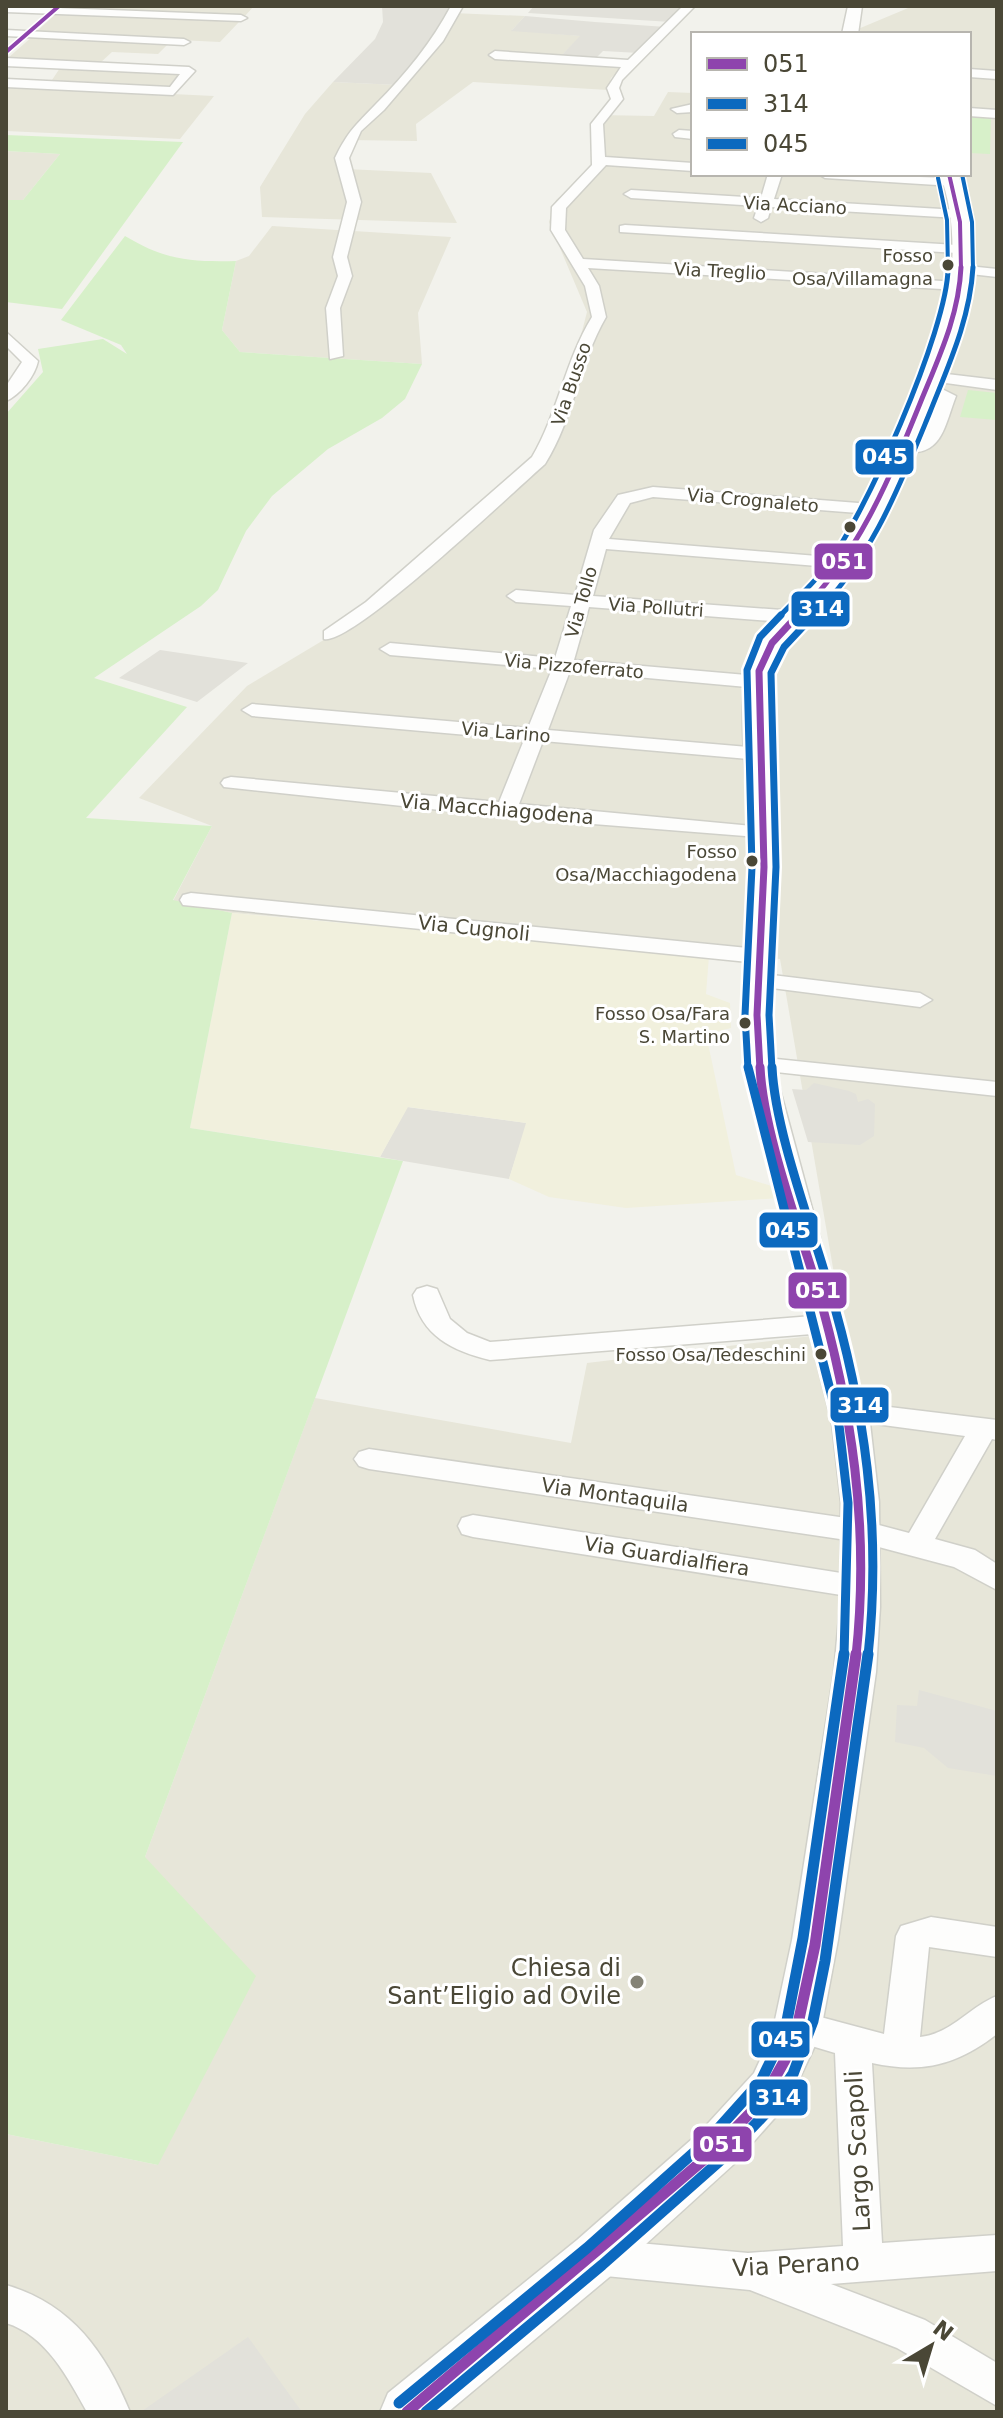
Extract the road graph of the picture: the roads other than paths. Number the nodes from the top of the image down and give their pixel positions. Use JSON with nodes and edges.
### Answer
{"nodes":[{"id":1,"x":457,"y":6,"type":"edge"},
{"id":2,"x":855,"y":6,"type":"edge"},
{"id":3,"x":56,"y":8,"type":"edge"},
{"id":4,"x":688,"y":8,"type":"edge"},
{"id":5,"x":6,"y":9,"type":"edge"},
{"id":6,"x":241,"y":18,"type":"dead end"},
{"id":7,"x":850,"y":32,"type":"edge"},
{"id":8,"x":6,"y":33,"type":"edge"},
{"id":9,"x":25,"y":34,"type":"junction"},
{"id":10,"x":184,"y":42,"type":"dead end"},
{"id":11,"x":6,"y":52,"type":"edge"},
{"id":12,"x":495,"y":55,"type":"dead end"},
{"id":13,"x":6,"y":62,"type":"edge"},
{"id":14,"x":55,"y":64,"type":"junction"},
{"id":15,"x":630,"y":64,"type":"junction"},
{"id":16,"x":971,"y":73,"type":"edge"},
{"id":17,"x":997,"y":75,"type":"edge"},
{"id":18,"x":6,"y":83,"type":"edge"},
{"id":19,"x":37,"y":85,"type":"junction"},
{"id":20,"x":691,"y":108,"type":"edge"},
{"id":21,"x":677,"y":109,"type":"dead end"},
{"id":22,"x":971,"y":112,"type":"edge"},
{"id":23,"x":997,"y":114,"type":"edge"},
{"id":24,"x":600,"y":161,"type":"junction"},
{"id":25,"x":691,"y":167,"type":"edge"},
{"id":26,"x":774,"y":176,"type":"edge"},
{"id":27,"x":841,"y":176,"type":"edge"},
{"id":28,"x":954,"y":190,"type":"edge"},
{"id":29,"x":631,"y":194,"type":"dead end"},
{"id":30,"x":767,"y":204,"type":"junction"},
{"id":31,"x":625,"y":229,"type":"dead end"},
{"id":32,"x":755,"y":237,"type":"junction"},
{"id":33,"x":577,"y":263,"type":"junction"},
{"id":34,"x":958,"y":268,"type":"junction"},
{"id":35,"x":997,"y":273,"type":"edge"},
{"id":36,"x":6,"y":337,"type":"edge"},
{"id":37,"x":335,"y":356,"type":"dead end"},
{"id":38,"x":928,"y":382,"type":"junction"},
{"id":39,"x":997,"y":385,"type":"edge"},
{"id":40,"x":6,"y":396,"type":"edge"},
{"id":41,"x":636,"y":494,"type":"joint"},
{"id":42,"x":871,"y":509,"type":"junction"},
{"id":43,"x":598,"y":543,"type":"junction"},
{"id":44,"x":842,"y":563,"type":"junction"},
{"id":45,"x":516,"y":596,"type":"dead end"},
{"id":46,"x":581,"y":602,"type":"junction"},
{"id":47,"x":796,"y":617,"type":"junction"},
{"id":48,"x":331,"y":635,"type":"dead end"},
{"id":49,"x":390,"y":649,"type":"dead end"},
{"id":50,"x":563,"y":665,"type":"junction"},
{"id":51,"x":758,"y":682,"type":"junction"},
{"id":52,"x":252,"y":710,"type":"dead end"},
{"id":53,"x":536,"y":734,"type":"junction"},
{"id":54,"x":760,"y":754,"type":"junction"},
{"id":55,"x":231,"y":783,"type":"dead end"},
{"id":56,"x":506,"y":811,"type":"junction"},
{"id":57,"x":763,"y":833,"type":"junction"},
{"id":58,"x":191,"y":900,"type":"dead end"},
{"id":59,"x":757,"y":968,"type":"junction"},
{"id":60,"x":920,"y":1000,"type":"dead end"},
{"id":61,"x":758,"y":1064,"type":"junction"},
{"id":62,"x":997,"y":1089,"type":"edge"},
{"id":63,"x":427,"y":1295,"type":"dead end"},
{"id":64,"x":825,"y":1324,"type":"junction"},
{"id":65,"x":848,"y":1412,"type":"junction"},
{"id":66,"x":990,"y":1429,"type":"edge"},
{"id":67,"x":369,"y":1459,"type":"dead end"},
{"id":68,"x":473,"y":1526,"type":"dead end"},
{"id":69,"x":860,"y":1531,"type":"junction"},
{"id":70,"x":916,"y":1546,"type":"junction"},
{"id":71,"x":997,"y":1579,"type":"edge"},
{"id":72,"x":860,"y":1587,"type":"junction"},
{"id":73,"x":997,"y":1942,"type":"edge"},
{"id":74,"x":997,"y":2012,"type":"edge"},
{"id":75,"x":798,"y":2027,"type":"junction"},
{"id":76,"x":853,"y":2040,"type":"junction"},
{"id":77,"x":900,"y":2051,"type":"junction"},
{"id":78,"x":997,"y":2253,"type":"edge"},
{"id":79,"x":595,"y":2257,"type":"junction"},
{"id":80,"x":863,"y":2262,"type":"junction"},
{"id":81,"x":748,"y":2272,"type":"junction"},
{"id":82,"x":6,"y":2304,"type":"edge"},
{"id":83,"x":997,"y":2386,"type":"edge"},
{"id":84,"x":110,"y":2412,"type":"edge"},
{"id":85,"x":407,"y":2412,"type":"edge"}],
"edges":[{"from":1,"to":37,"type":"street"},
{"from":2,"to":7,"type":"street"},
{"from":3,"to":5,"type":"street"},
{"from":3,"to":6,"type":"street"},
{"from":3,"to":9,"type":"street"},
{"from":4,"to":15,"type":"street"},
{"from":8,"to":9,"type":"street"},
{"from":9,"to":10,"type":"street"},
{"from":9,"to":11,"type":"street"},
{"from":12,"to":15,"type":"street"},
{"from":13,"to":14,"type":"street"},
{"from":14,"to":19,"type":"street"},
{"from":14,"to":19,"type":"street"},
{"from":15,"to":24,"type":"street"},
{"from":16,"to":17,"type":"street"},
{"from":18,"to":19,"type":"street"},
{"from":20,"to":21,"type":"street"},
{"from":22,"to":23,"type":"street"},
{"from":24,"to":25,"type":"street"},
{"from":24,"to":33,"type":"street","name":"Via Busso"},
{"from":26,"to":30,"type":"street"},
{"from":27,"to":28,"type":"street"},
{"from":28,"to":30,"type":"street","name":"Via Acciano"},
{"from":28,"to":34,"type":"street"},
{"from":29,"to":30,"type":"street","name":"Via Acciano"},
{"from":30,"to":32,"type":"street"},
{"from":31,"to":32,"type":"street"},
{"from":32,"to":34,"type":"street"},
{"from":33,"to":34,"type":"street","name":"Via Treglio"},
{"from":33,"to":48,"type":"street","name":"Via Busso"},
{"from":34,"to":35,"type":"street"},
{"from":34,"to":38,"type":"street"},
{"from":36,"to":40,"type":"street"},
{"from":38,"to":39,"type":"street"},
{"from":38,"to":42,"type":"street"},
{"from":41,"to":42,"type":"street","name":"Via Crognaleto"},
{"from":41,"to":43,"type":"street","name":"Via Tollo"},
{"from":42,"to":44,"type":"street"},
{"from":43,"to":44,"type":"street"},
{"from":43,"to":46,"type":"street","name":"Via Tollo"},
{"from":44,"to":47,"type":"street"},
{"from":45,"to":46,"type":"street","name":"Via Pollutri"},
{"from":46,"to":47,"type":"street","name":"Via Pollutri"},
{"from":46,"to":50,"type":"street","name":"Via Tollo"},
{"from":47,"to":51,"type":"street"},
{"from":49,"to":50,"type":"street","name":"Via Pizzoferrato"},
{"from":50,"to":51,"type":"street","name":"Via Pizzoferrato"},
{"from":50,"to":53,"type":"street","name":"Via Tollo"},
{"from":51,"to":54,"type":"street"},
{"from":52,"to":53,"type":"street","name":"Via Larino"},
{"from":53,"to":54,"type":"street","name":"Via Larino"},
{"from":53,"to":56,"type":"street","name":"Via Tollo"},
{"from":54,"to":57,"type":"street"},
{"from":55,"to":56,"type":"street","name":"Via Macchiagodena"},
{"from":56,"to":57,"type":"street","name":"Via Macchiagodena"},
{"from":57,"to":59,"type":"street"},
{"from":58,"to":59,"type":"street","name":"Via Cugnoli"},
{"from":59,"to":60,"type":"street","name":"Via Cugnoli"},
{"from":59,"to":61,"type":"street"},
{"from":61,"to":62,"type":"street"},
{"from":61,"to":64,"type":"street"},
{"from":63,"to":64,"type":"street"},
{"from":64,"to":65,"type":"street"},
{"from":65,"to":66,"type":"street"},
{"from":65,"to":69,"type":"street"},
{"from":66,"to":70,"type":"street"},
{"from":67,"to":69,"type":"street","name":"Via Montaquila"},
{"from":68,"to":72,"type":"street","name":"Via Guardialfiera"},
{"from":69,"to":70,"type":"street","name":"Via Montaquila"},
{"from":69,"to":72,"type":"street"},
{"from":70,"to":71,"type":"street","name":"Via Montaquila"},
{"from":72,"to":75,"type":"street"},
{"from":73,"to":77,"type":"street"},
{"from":74,"to":77,"type":"street","name":"Largo Scapoli"},
{"from":75,"to":76,"type":"street","name":"Largo Scapoli"},
{"from":75,"to":79,"type":"street"},
{"from":76,"to":77,"type":"street","name":"Largo Scapoli"},
{"from":76,"to":80,"type":"street","name":"Largo Scapoli"},
{"from":78,"to":80,"type":"street","name":"Via Perano"},
{"from":79,"to":81,"type":"street","name":"Via Perano"},
{"from":79,"to":85,"type":"street"},
{"from":80,"to":81,"type":"street","name":"Via Perano"},
{"from":81,"to":83,"type":"street"},
{"from":82,"to":84,"type":"street"}]}
